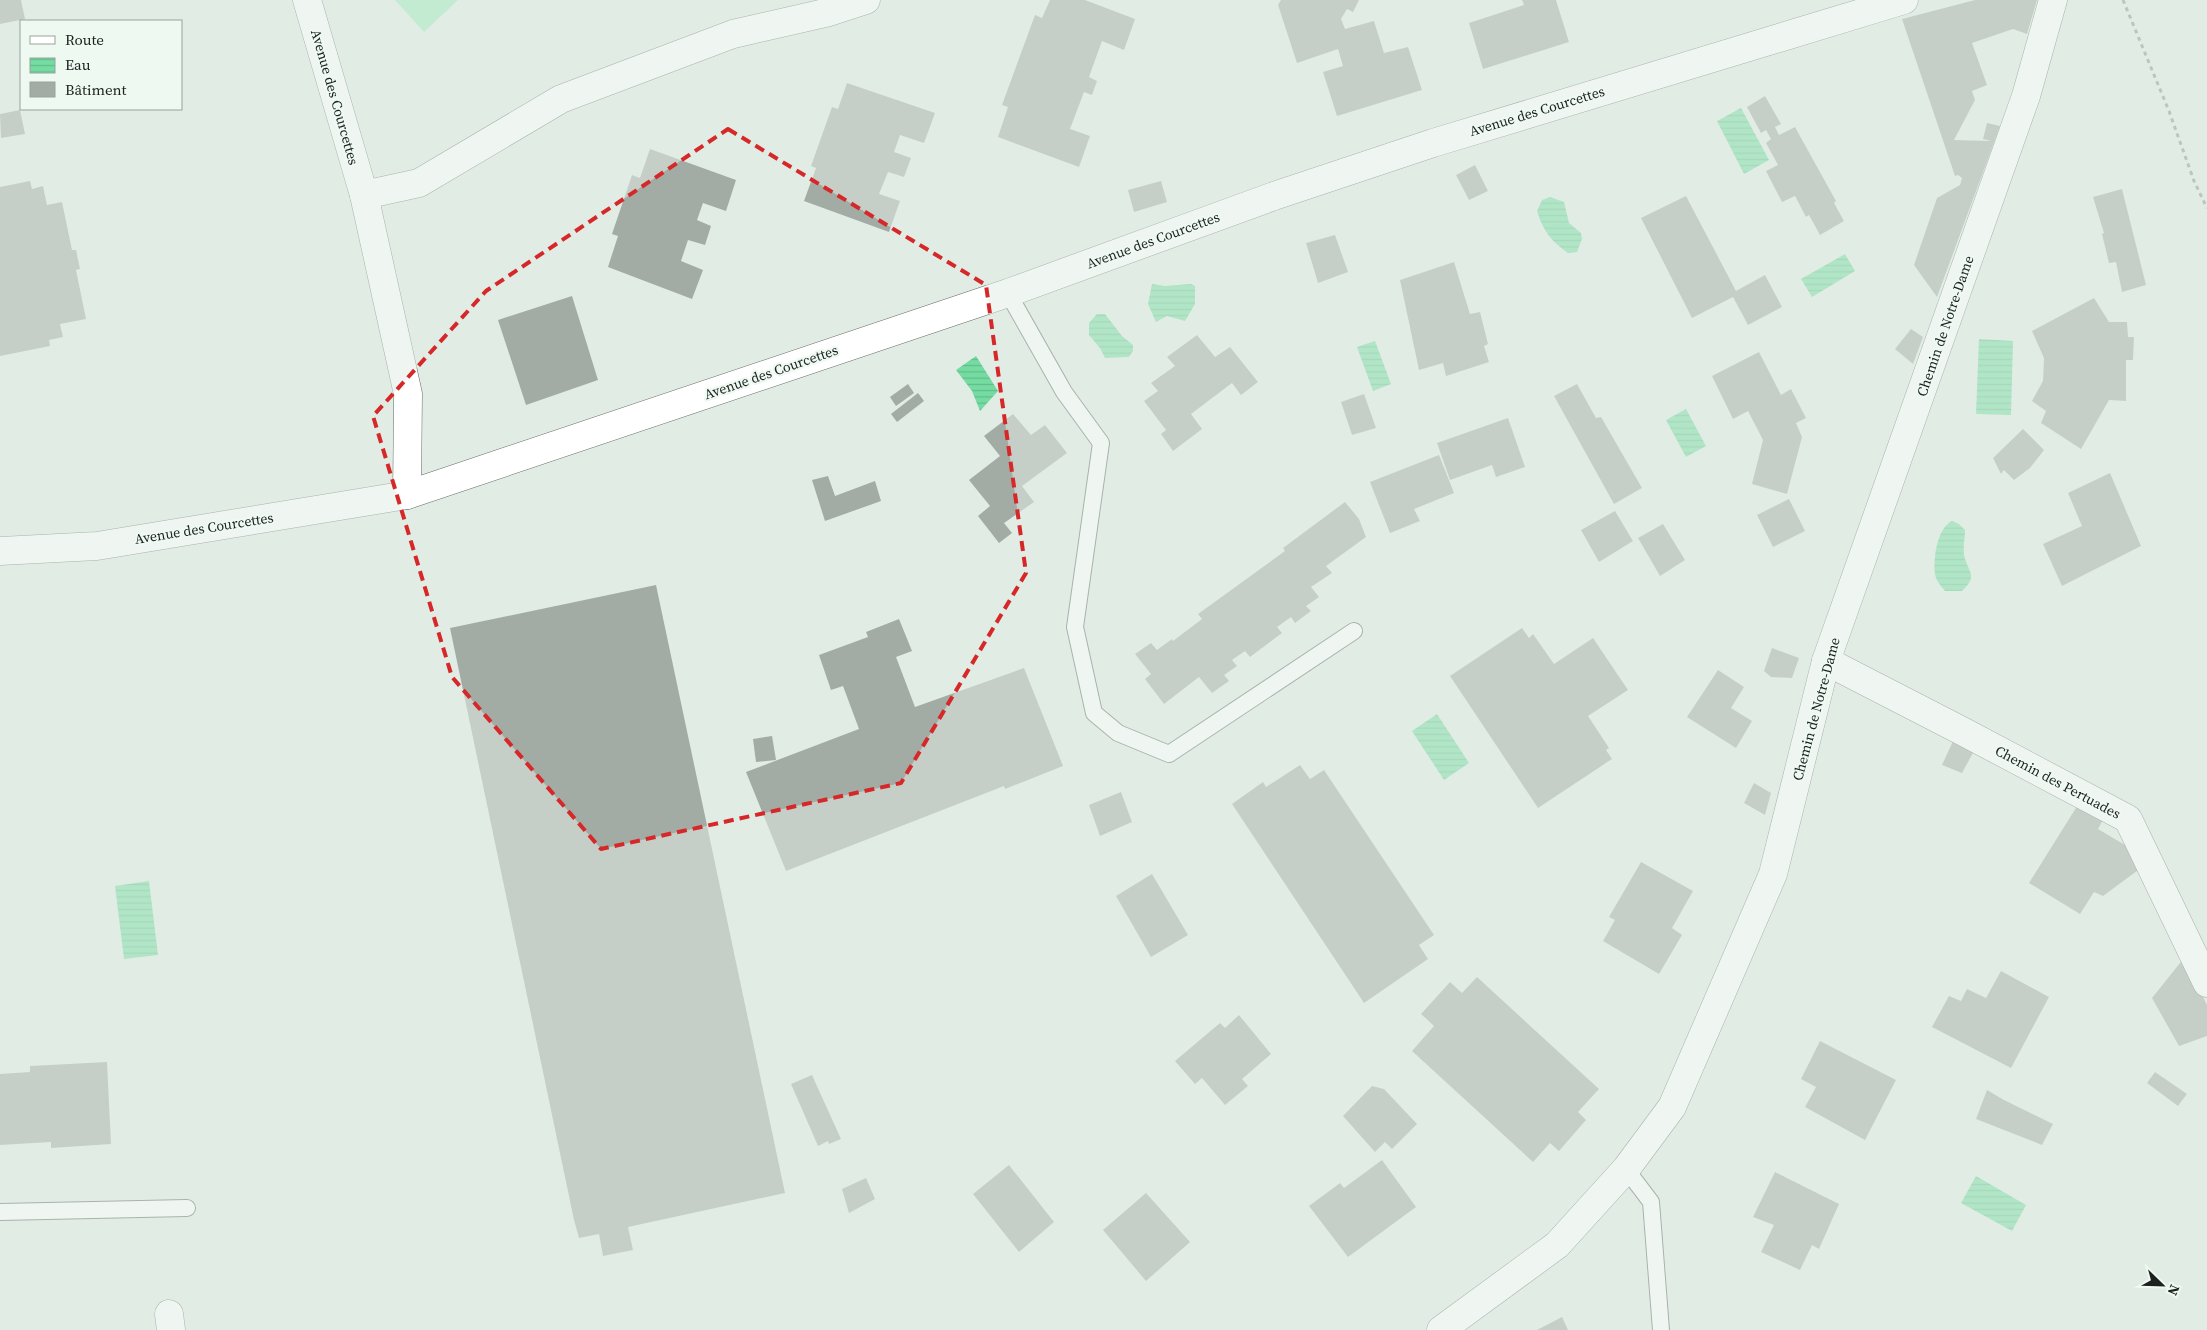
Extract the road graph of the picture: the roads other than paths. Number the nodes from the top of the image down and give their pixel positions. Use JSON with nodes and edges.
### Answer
{"nodes":[{"id":1,"x":307,"y":0,"type":"edge"},
{"id":2,"x":866,"y":0,"type":"edge"},
{"id":3,"x":1904,"y":0,"type":"edge"},
{"id":4,"x":2053,"y":0,"type":"edge"},
{"id":5,"x":364,"y":195,"type":"junction"},
{"id":6,"x":1008,"y":293,"type":"junction"},
{"id":7,"x":407,"y":495,"type":"junction"},
{"id":8,"x":0,"y":551,"type":"edge"},
{"id":9,"x":1354,"y":631,"type":"dead end"},
{"id":10,"x":1826,"y":661,"type":"junction"},
{"id":11,"x":2207,"y":983,"type":"edge"},
{"id":12,"x":1626,"y":1169,"type":"junction"},
{"id":13,"x":187,"y":1208,"type":"dead end"},
{"id":14,"x":0,"y":1212,"type":"edge"},
{"id":15,"x":1441,"y":1330,"type":"edge"},
{"id":16,"x":1661,"y":1330,"type":"edge"}],
"edges":[{"from":1,"to":5,"type":"street","name":"Avenue des Courcettes"},
{"from":2,"to":5,"type":"street"},
{"from":3,"to":6,"type":"street","name":"Avenue des Courcettes"},
{"from":4,"to":10,"type":"street","name":"Chemin de Notre-Dame"},
{"from":5,"to":7,"type":"street","name":"Avenue des Courcettes"},
{"from":6,"to":7,"type":"street","name":"Avenue des Courcettes"},
{"from":6,"to":9,"type":"lane"},
{"from":7,"to":8,"type":"street","name":"Avenue des Courcettes"},
{"from":10,"to":11,"type":"street","name":"Chemin des Pertuades"},
{"from":10,"to":12,"type":"street","name":"Chemin de Notre-Dame"},
{"from":12,"to":15,"type":"street","name":"Chemin de Notre-Dame"},
{"from":12,"to":16,"type":"lane"},
{"from":13,"to":14,"type":"lane"}]}
